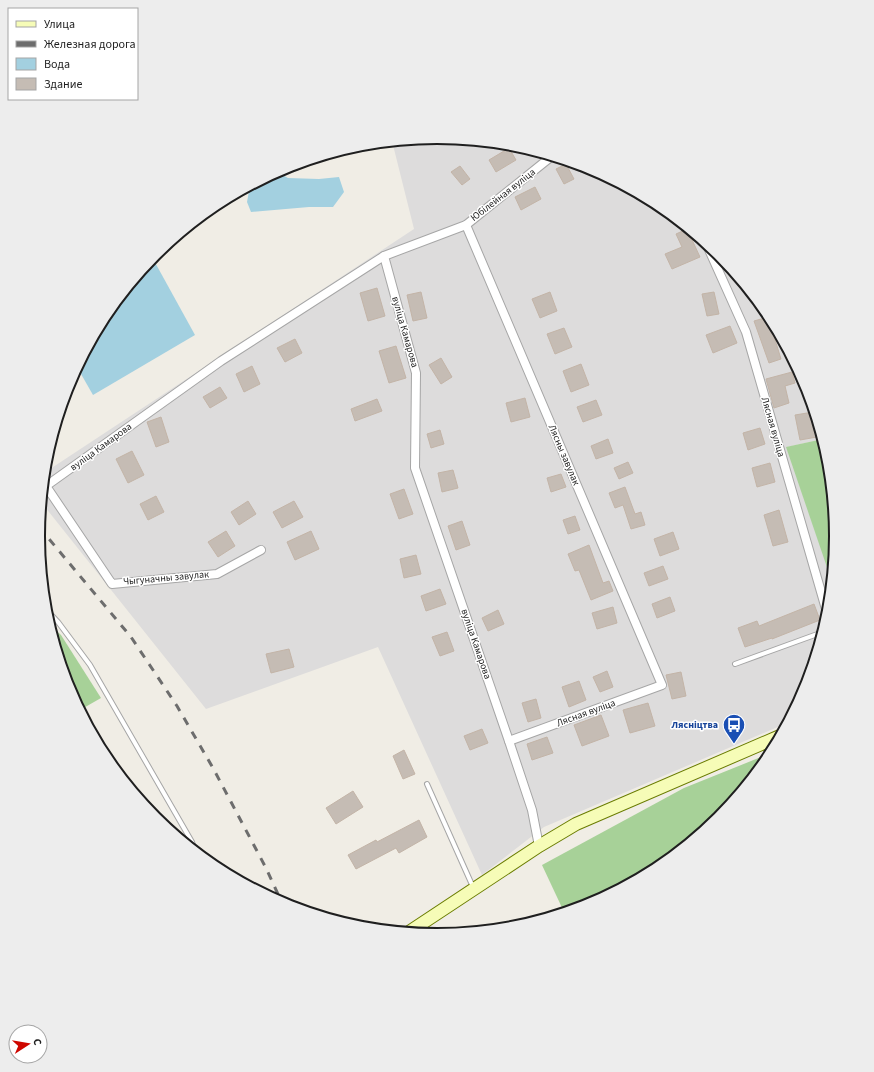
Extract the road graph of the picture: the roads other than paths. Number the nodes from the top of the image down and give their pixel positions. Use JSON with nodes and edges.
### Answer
{"nodes":[{"id":1,"x":547,"y":160,"type":"edge"},
{"id":2,"x":466,"y":225,"type":"junction"},
{"id":3,"x":384,"y":256,"type":"junction"},
{"id":4,"x":713,"y":258,"type":"edge"},
{"id":5,"x":48,"y":484,"type":"edge"},
{"id":6,"x":48,"y":489,"type":"edge"},
{"id":7,"x":261,"y":550,"type":"dead end"},
{"id":8,"x":823,"y":600,"type":"edge"},
{"id":9,"x":54,"y":618,"type":"edge"},
{"id":10,"x":817,"y":634,"type":"edge"},
{"id":11,"x":735,"y":664,"type":"dead end"},
{"id":12,"x":662,"y":685,"type":"joint"},
{"id":13,"x":771,"y":740,"type":"edge"},
{"id":14,"x":509,"y":741,"type":"junction"},
{"id":15,"x":427,"y":784,"type":"dead end"},
{"id":16,"x":192,"y":842,"type":"edge"},
{"id":17,"x":539,"y":846,"type":"junction"},
{"id":18,"x":474,"y":890,"type":"junction"},
{"id":19,"x":416,"y":927,"type":"edge"}],
"edges":[{"from":1,"to":2,"type":"street","name":"Юбілейная вуліца"},
{"from":2,"to":3,"type":"street","name":"Юбілейная вуліца"},
{"from":2,"to":12,"type":"street","name":"Лясны завулак"},
{"from":3,"to":5,"type":"street","name":"вуліца Камарова"},
{"from":3,"to":14,"type":"street","name":"вуліца Камарова"},
{"from":4,"to":8,"type":"street","name":"Лясная вуліца"},
{"from":6,"to":7,"type":"street","name":"Чыгуначны завулак"},
{"from":9,"to":16,"type":"lane"},
{"from":10,"to":11,"type":"lane"},
{"from":12,"to":14,"type":"street","name":"Лясная вуліца"},
{"from":13,"to":17,"type":"main road"},
{"from":14,"to":17,"type":"street","name":"вуліца Камарова"},
{"from":15,"to":18,"type":"lane"},
{"from":17,"to":18,"type":"main road"},
{"from":18,"to":19,"type":"main road"}]}
